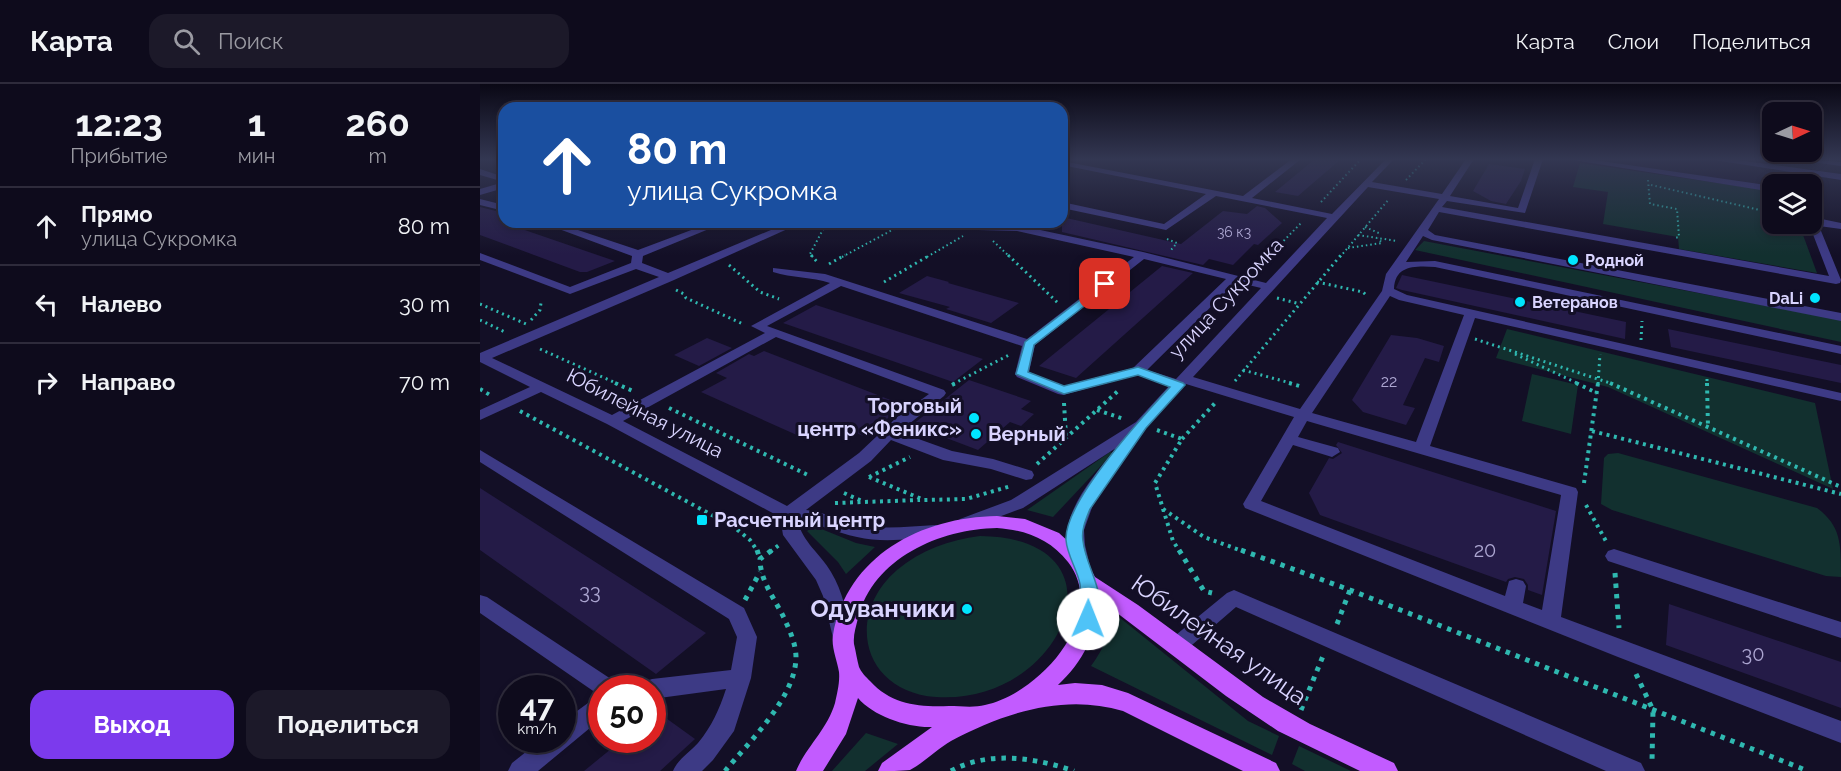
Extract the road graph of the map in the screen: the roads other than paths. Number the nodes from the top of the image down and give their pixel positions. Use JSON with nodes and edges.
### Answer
{"nodes":[{"id":1,"x":1204,"y":191,"type":"edge"},
{"id":2,"x":1256,"y":191,"type":"edge"},
{"id":3,"x":1359,"y":191,"type":"edge"},
{"id":4,"x":1403,"y":191,"type":"edge"},
{"id":5,"x":1449,"y":191,"type":"edge"},
{"id":6,"x":1529,"y":191,"type":"edge"},
{"id":7,"x":1214,"y":193,"type":"junction"},
{"id":8,"x":1444,"y":198,"type":"junction"},
{"id":9,"x":1245,"y":200,"type":"junction"},
{"id":10,"x":480,"y":202,"type":"edge"},
{"id":11,"x":498,"y":206,"type":"edge"},
{"id":12,"x":1068,"y":206,"type":"edge"},
{"id":13,"x":1436,"y":209,"type":"junction"},
{"id":14,"x":1335,"y":217,"type":"junction"},
{"id":15,"x":1822,"y":223,"type":"edge"},
{"id":16,"x":1841,"y":226,"type":"edge"},
{"id":17,"x":560,"y":228,"type":"edge"},
{"id":18,"x":704,"y":228,"type":"edge"},
{"id":19,"x":784,"y":228,"type":"edge"},
{"id":20,"x":1017,"y":228,"type":"edge"},
{"id":21,"x":1422,"y":231,"type":"junction"},
{"id":22,"x":1818,"y":234,"type":"edge"},
{"id":23,"x":1143,"y":255,"type":"junction"},
{"id":24,"x":480,"y":256,"type":"edge"},
{"id":25,"x":637,"y":260,"type":"junction"},
{"id":26,"x":1397,"y":267,"type":"junction"},
{"id":27,"x":777,"y":270,"type":"dead end"},
{"id":28,"x":670,"y":278,"type":"junction"},
{"id":29,"x":1234,"y":278,"type":"junction"},
{"id":30,"x":840,"y":282,"type":"junction"},
{"id":31,"x":1270,"y":287,"type":"junction"},
{"id":32,"x":1388,"y":291,"type":"junction"},
{"id":33,"x":1471,"y":313,"type":"junction"},
{"id":34,"x":1841,"y":317,"type":"edge"},
{"id":35,"x":775,"y":333,"type":"junction"},
{"id":36,"x":1029,"y":344,"type":"junction"},
{"id":37,"x":1841,"y":350,"type":"edge"},
{"id":38,"x":481,"y":357,"type":"edge"},
{"id":39,"x":1138,"y":371,"type":"junction"},
{"id":40,"x":1181,"y":382,"type":"junction"},
{"id":41,"x":541,"y":387,"type":"junction"},
{"id":42,"x":1841,"y":397,"type":"edge"},
{"id":43,"x":1303,"y":415,"type":"junction"},
{"id":44,"x":480,"y":416,"type":"edge"},
{"id":45,"x":612,"y":421,"type":"junction"},
{"id":46,"x":1142,"y":425,"type":"junction"},
{"id":47,"x":888,"y":433,"type":"junction"},
{"id":48,"x":1289,"y":439,"type":"junction"},
{"id":49,"x":1421,"y":449,"type":"junction"},
{"id":50,"x":1332,"y":452,"type":"dead end"},
{"id":51,"x":480,"y":455,"type":"edge"},
{"id":52,"x":1026,"y":475,"type":"road end"},
{"id":53,"x":788,"y":514,"type":"junction"},
{"id":54,"x":960,"y":524,"type":"junction"},
{"id":55,"x":939,"y":530,"type":"junction"},
{"id":56,"x":1614,"y":556,"type":"road end"},
{"id":57,"x":1085,"y":574,"type":"junction"},
{"id":58,"x":1516,"y":586,"type":"dead end"},
{"id":59,"x":480,"y":603,"type":"edge"},
{"id":60,"x":1513,"y":607,"type":"junction"},
{"id":61,"x":1550,"y":621,"type":"junction"},
{"id":62,"x":1841,"y":630,"type":"edge"},
{"id":63,"x":842,"y":636,"type":"junction"},
{"id":64,"x":1178,"y":645,"type":"junction"},
{"id":65,"x":850,"y":675,"type":"junction"},
{"id":66,"x":588,"y":676,"type":"edge"},
{"id":67,"x":740,"y":678,"type":"junction"},
{"id":68,"x":666,"y":687,"type":"edge"},
{"id":69,"x":1007,"y":707,"type":"junction"},
{"id":70,"x":588,"y":715,"type":"edge"},
{"id":71,"x":981,"y":716,"type":"junction"},
{"id":72,"x":576,"y":725,"type":"edge"},
{"id":73,"x":1841,"y":732,"type":"edge"},
{"id":74,"x":542,"y":753,"type":"edge"},
{"id":75,"x":520,"y":771,"type":"edge"},
{"id":76,"x":685,"y":771,"type":"edge"},
{"id":77,"x":808,"y":771,"type":"edge"},
{"id":78,"x":890,"y":771,"type":"edge"},
{"id":79,"x":1268,"y":771,"type":"edge"},
{"id":80,"x":1386,"y":771,"type":"edge"},
{"id":81,"x":1633,"y":771,"type":"edge"}],
"edges":[{"from":1,"to":7,"type":"street"},
{"from":2,"to":9,"type":"street"},
{"from":3,"to":14,"type":"street","name":"улица Сукромка"},
{"from":4,"to":8,"type":"street"},
{"from":5,"to":8,"type":"street"},
{"from":6,"to":8,"type":"street"},
{"from":7,"to":9,"type":"street"},
{"from":7,"to":12,"type":"street"},
{"from":8,"to":13,"type":"street"},
{"from":9,"to":14,"type":"street"},
{"from":10,"to":11,"type":"street"},
{"from":13,"to":21,"type":"street"},
{"from":13,"to":22,"type":"street"},
{"from":14,"to":31,"type":"street","name":"улица Сукромка"},
{"from":15,"to":16,"type":"street"},
{"from":17,"to":25,"type":"street"},
{"from":18,"to":25,"type":"street"},
{"from":19,"to":28,"type":"street"},
{"from":20,"to":23,"type":"street"},
{"from":21,"to":26,"type":"street"},
{"from":21,"to":34,"type":"street"},
{"from":23,"to":29,"type":"street"},
{"from":23,"to":36,"type":"street"},
{"from":24,"to":25,"type":"street"},
{"from":25,"to":28,"type":"street"},
{"from":26,"to":32,"type":"street"},
{"from":26,"to":37,"type":"street"},
{"from":27,"to":30,"type":"street"},
{"from":28,"to":38,"type":"street"},
{"from":29,"to":31,"type":"street"},
{"from":29,"to":39,"type":"street"},
{"from":30,"to":35,"type":"street"},
{"from":30,"to":36,"type":"street"},
{"from":31,"to":40,"type":"street","name":"улица Сукромка"},
{"from":32,"to":33,"type":"street"},
{"from":32,"to":43,"type":"street"},
{"from":33,"to":42,"type":"street"},
{"from":33,"to":49,"type":"street"},
{"from":35,"to":45,"type":"street"},
{"from":35,"to":47,"type":"street"},
{"from":36,"to":39,"type":"street"},
{"from":38,"to":41,"type":"street","name":"Юбилейная улица"},
{"from":39,"to":40,"type":"street"},
{"from":40,"to":43,"type":"street"},
{"from":40,"to":46,"type":"street","name":"улица Сукромка"},
{"from":41,"to":44,"type":"street"},
{"from":41,"to":45,"type":"street","name":"Юбилейная улица"},
{"from":43,"to":48,"type":"street"},
{"from":43,"to":49,"type":"street"},
{"from":45,"to":53,"type":"street","name":"Юбилейная улица"},
{"from":46,"to":54,"type":"street","name":"улица Сукромка"},
{"from":46,"to":57,"type":"street"},
{"from":47,"to":52,"type":"street"},
{"from":47,"to":53,"type":"street"},
{"from":48,"to":50,"type":"street"},
{"from":48,"to":60,"type":"street"},
{"from":49,"to":61,"type":"street"},
{"from":51,"to":67,"type":"street"},
{"from":53,"to":55,"type":"street","name":"Юбилейная улица"},
{"from":53,"to":63,"type":"street"},
{"from":54,"to":55,"type":"main road","name":"Юбилейная улица"},
{"from":54,"to":57,"type":"main road","name":"Юбилейная улица"},
{"from":55,"to":63,"type":"main road","name":"Юбилейная улица"},
{"from":56,"to":62,"type":"street"},
{"from":57,"to":64,"type":"main road","name":"Юбилейная улица"},
{"from":57,"to":69,"type":"main road"},
{"from":58,"to":60,"type":"street"},
{"from":59,"to":66,"type":"street"},
{"from":60,"to":61,"type":"street"},
{"from":61,"to":73,"type":"street"},
{"from":63,"to":65,"type":"main road"},
{"from":64,"to":80,"type":"main road","name":"Юбилейная улица"},
{"from":64,"to":81,"type":"street"},
{"from":65,"to":71,"type":"main road"},
{"from":65,"to":77,"type":"main road"},
{"from":67,"to":68,"type":"street"},
{"from":67,"to":76,"type":"street"},
{"from":69,"to":71,"type":"main road"},
{"from":69,"to":79,"type":"main road"},
{"from":70,"to":72,"type":"street"},
{"from":71,"to":78,"type":"main road"},
{"from":74,"to":75,"type":"street"}]}
